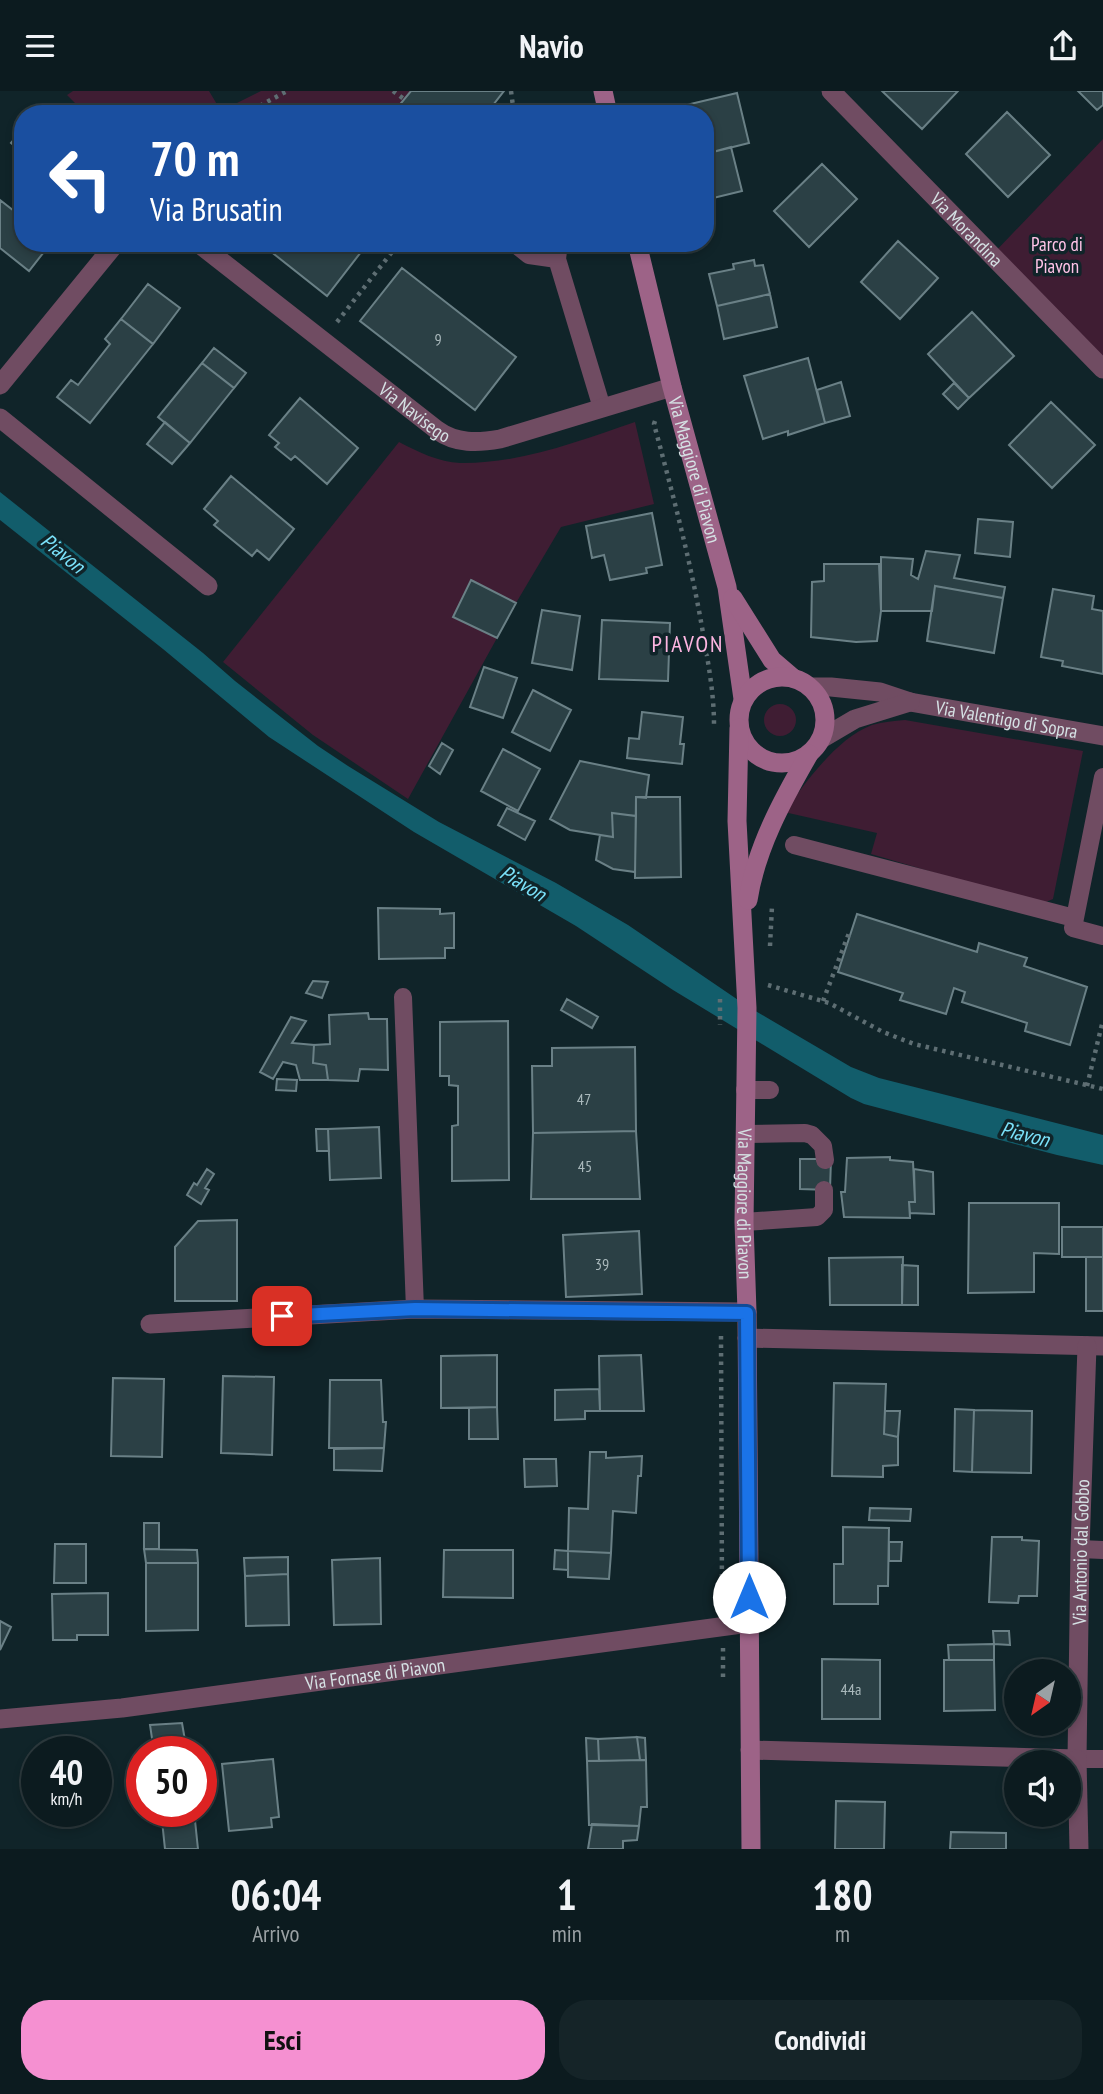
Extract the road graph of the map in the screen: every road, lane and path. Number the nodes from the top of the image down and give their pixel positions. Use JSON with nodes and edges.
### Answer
{"nodes":[{"id":1,"x":288,"y":91,"type":"edge"},
{"id":2,"x":393,"y":91,"type":"edge"},
{"id":3,"x":831,"y":91,"type":"edge"},
{"id":4,"x":404,"y":99,"type":"dead end"},
{"id":5,"x":262,"y":105,"type":"edge"},
{"id":6,"x":109,"y":252,"type":"edge"},
{"id":7,"x":210,"y":252,"type":"edge"},
{"id":8,"x":392,"y":252,"type":"edge"},
{"id":9,"x":524,"y":252,"type":"edge"},
{"id":10,"x":550,"y":252,"type":"edge"},
{"id":11,"x":558,"y":252,"type":"edge"},
{"id":12,"x":639,"y":252,"type":"edge"},
{"id":13,"x":323,"y":340,"type":"junction"},
{"id":14,"x":1103,"y":369,"type":"edge"},
{"id":15,"x":0,"y":385,"type":"edge"},
{"id":16,"x":672,"y":387,"type":"junction"},
{"id":17,"x":602,"y":408,"type":"junction"},
{"id":18,"x":0,"y":418,"type":"edge"},
{"id":19,"x":656,"y":420,"type":"dead end"},
{"id":20,"x":208,"y":586,"type":"dead end"},
{"id":21,"x":727,"y":587,"type":"junction"},
{"id":22,"x":801,"y":683,"type":"junction"},
{"id":23,"x":743,"y":699,"type":"junction"},
{"id":24,"x":910,"y":702,"type":"junction"},
{"id":25,"x":739,"y":728,"type":"junction"},
{"id":26,"x":714,"y":729,"type":"dead end"},
{"id":27,"x":1103,"y":736,"type":"edge"},
{"id":28,"x":815,"y":747,"type":"junction"},
{"id":29,"x":1103,"y":777,"type":"edge"},
{"id":30,"x":794,"y":845,"type":"dead end"},
{"id":31,"x":772,"y":904,"type":"dead end"},
{"id":32,"x":1074,"y":918,"type":"junction"},
{"id":33,"x":744,"y":929,"type":"junction"},
{"id":34,"x":849,"y":933,"type":"dead end"},
{"id":35,"x":1103,"y":936,"type":"edge"},
{"id":36,"x":769,"y":957,"type":"dead end"},
{"id":37,"x":769,"y":978,"type":"dead end"},
{"id":38,"x":746,"y":983,"type":"junction"},
{"id":39,"x":769,"y":985,"type":"junction"},
{"id":40,"x":403,"y":997,"type":"dead end"},
{"id":41,"x":771,"y":998,"type":"dead end"},
{"id":42,"x":823,"y":1001,"type":"junction"},
{"id":43,"x":1103,"y":1020,"type":"edge"},
{"id":44,"x":1087,"y":1086,"type":"junction"},
{"id":45,"x":746,"y":1090,"type":"junction"},
{"id":46,"x":769,"y":1090,"type":"dead end"},
{"id":47,"x":1103,"y":1090,"type":"edge"},
{"id":48,"x":745,"y":1135,"type":"junction"},
{"id":49,"x":819,"y":1159,"type":"dead end"},
{"id":50,"x":818,"y":1190,"type":"dead end"},
{"id":51,"x":744,"y":1222,"type":"junction"},
{"id":52,"x":415,"y":1309,"type":"junction"},
{"id":53,"x":747,"y":1313,"type":"junction"},
{"id":54,"x":150,"y":1324,"type":"dead end"},
{"id":55,"x":720,"y":1336,"type":"dead end"},
{"id":56,"x":747,"y":1338,"type":"junction"},
{"id":57,"x":1095,"y":1346,"type":"edge"},
{"id":58,"x":1080,"y":1549,"type":"junction"},
{"id":59,"x":1103,"y":1550,"type":"edge"},
{"id":60,"x":722,"y":1595,"type":"dead end"},
{"id":61,"x":749,"y":1623,"type":"junction"},
{"id":62,"x":0,"y":1719,"type":"edge"},
{"id":63,"x":750,"y":1750,"type":"junction"},
{"id":64,"x":1077,"y":1750,"type":"edge"},
{"id":65,"x":1004,"y":1757,"type":"edge"},
{"id":66,"x":1081,"y":1759,"type":"edge"},
{"id":67,"x":1103,"y":1759,"type":"edge"},
{"id":68,"x":1079,"y":1827,"type":"edge"},
{"id":69,"x":751,"y":1849,"type":"edge"},
{"id":70,"x":1079,"y":1849,"type":"edge"}],
"edges":[{"from":1,"to":5,"type":"path"},
{"from":2,"to":4,"type":"path"},
{"from":3,"to":14,"type":"street","name":"Via Morandina"},
{"from":6,"to":15,"type":"street"},
{"from":7,"to":13,"type":"street","name":"Via Navisego"},
{"from":8,"to":13,"type":"path"},
{"from":9,"to":10,"type":"lane"},
{"from":11,"to":17,"type":"lane"},
{"from":12,"to":16,"type":"main road","name":"Via Maggiore di Piavon"},
{"from":13,"to":17,"type":"street","name":"Via Navisego"},
{"from":16,"to":17,"type":"street","name":"Via Navisego"},
{"from":16,"to":21,"type":"main road","name":"Via Maggiore di Piavon"},
{"from":18,"to":20,"type":"street"},
{"from":19,"to":26,"type":"path"},
{"from":21,"to":22,"type":"main road"},
{"from":21,"to":23,"type":"main road","name":"Via Maggiore di Piavon"},
{"from":22,"to":23,"type":"main road"},
{"from":22,"to":24,"type":"street","name":"Via Valentigo di Sopra"},
{"from":22,"to":28,"type":"main road"},
{"from":23,"to":25,"type":"main road","name":"Via Maggiore di Piavon"},
{"from":24,"to":27,"type":"street","name":"Via Valentigo di Sopra"},
{"from":24,"to":28,"type":"street","name":"Via Valentigo di Sopra"},
{"from":25,"to":28,"type":"main road"},
{"from":25,"to":33,"type":"main road","name":"Via Maggiore di Piavon"},
{"from":28,"to":33,"type":"main road"},
{"from":29,"to":32,"type":"lane"},
{"from":30,"to":32,"type":"lane"},
{"from":31,"to":36,"type":"path"},
{"from":32,"to":35,"type":"lane"},
{"from":33,"to":38,"type":"main road","name":"Via Maggiore di Piavon"},
{"from":34,"to":42,"type":"path"},
{"from":37,"to":39,"type":"path"},
{"from":38,"to":39,"type":"path"},
{"from":38,"to":45,"type":"main road","name":"Via Maggiore di Piavon"},
{"from":39,"to":41,"type":"path"},
{"from":39,"to":42,"type":"path"},
{"from":40,"to":52,"type":"lane"},
{"from":42,"to":44,"type":"path"},
{"from":43,"to":44,"type":"path"},
{"from":44,"to":47,"type":"path"},
{"from":45,"to":46,"type":"lane"},
{"from":45,"to":48,"type":"main road","name":"Via Maggiore di Piavon"},
{"from":48,"to":49,"type":"lane"},
{"from":48,"to":51,"type":"main road","name":"Via Maggiore di Piavon"},
{"from":50,"to":51,"type":"lane"},
{"from":51,"to":53,"type":"main road","name":"Via Maggiore di Piavon"},
{"from":52,"to":53,"type":"street"},
{"from":52,"to":54,"type":"street"},
{"from":53,"to":56,"type":"main road","name":"Via Maggiore di Piavon"},
{"from":55,"to":60,"type":"path"},
{"from":56,"to":57,"type":"street","name":"Via Antonio dal Gobbo"},
{"from":56,"to":61,"type":"main road","name":"Via Maggiore di Piavon"},
{"from":57,"to":58,"type":"street","name":"Via Antonio dal Gobbo"},
{"from":58,"to":59,"type":"lane"},
{"from":58,"to":64,"type":"street","name":"Via Antonio dal Gobbo"},
{"from":61,"to":62,"type":"street","name":"Via Fornase di Piavon"},
{"from":61,"to":63,"type":"main road","name":"Via Maggiore di Piavon"},
{"from":63,"to":65,"type":"street"},
{"from":63,"to":69,"type":"main road","name":"Via Maggiore di Piavon"},
{"from":66,"to":67,"type":"lane"},
{"from":68,"to":70,"type":"street","name":"Via Antonio dal Gobbo"}]}
